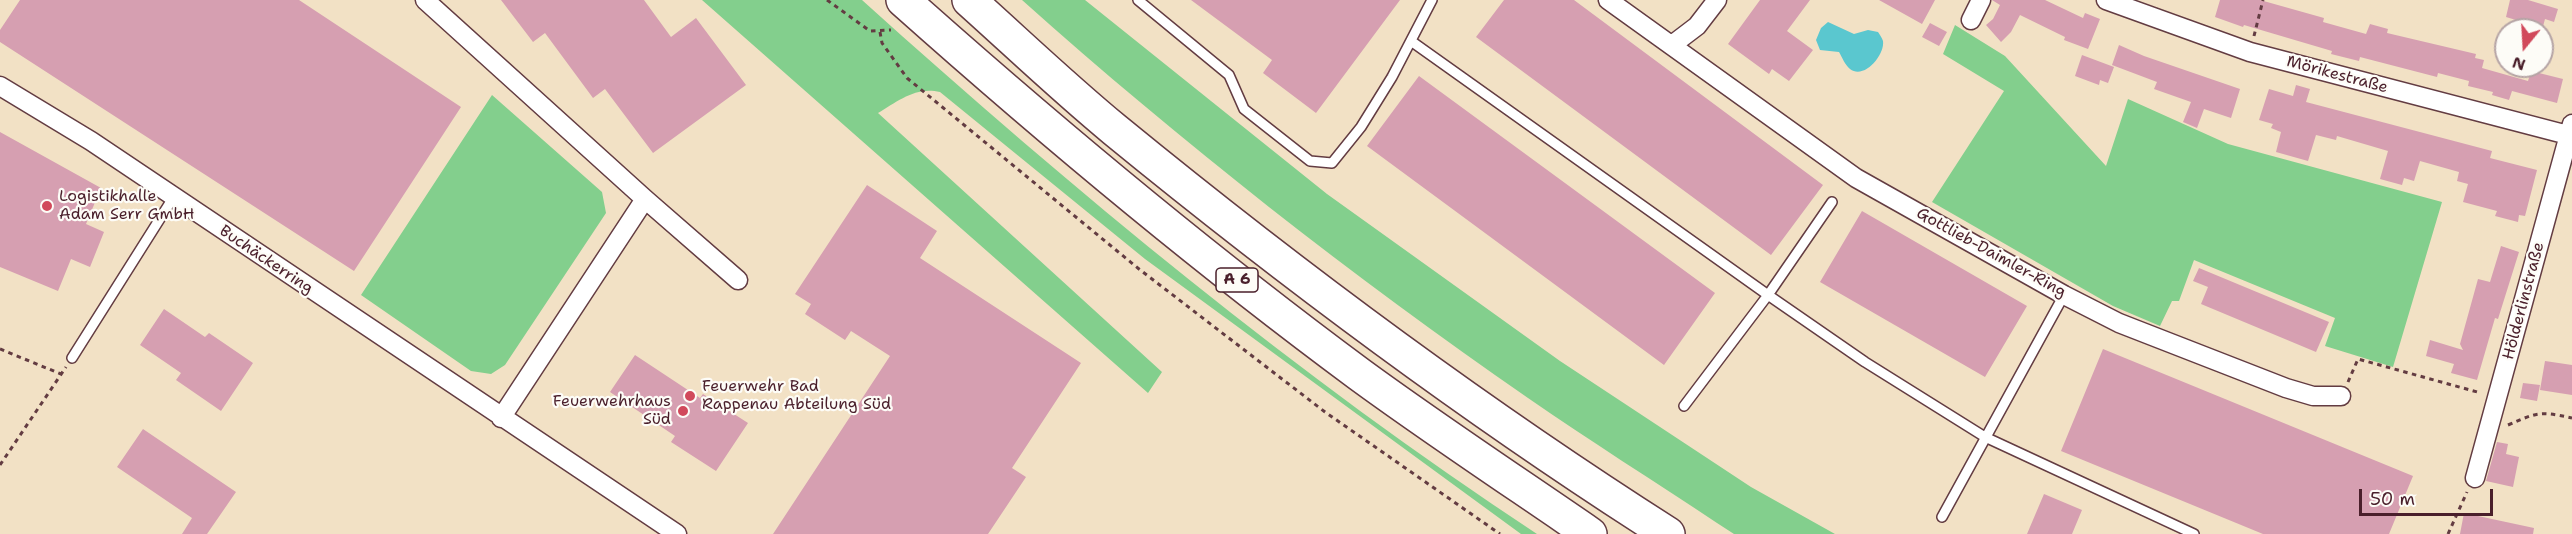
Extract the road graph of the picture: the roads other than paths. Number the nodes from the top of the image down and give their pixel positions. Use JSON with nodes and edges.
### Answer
{"nodes":[{"id":1,"x":425,"y":0,"type":"edge"},
{"id":2,"x":903,"y":0,"type":"edge"},
{"id":3,"x":969,"y":0,"type":"edge"},
{"id":4,"x":1138,"y":0,"type":"edge"},
{"id":5,"x":1432,"y":0,"type":"edge"},
{"id":6,"x":1608,"y":0,"type":"edge"},
{"id":7,"x":1717,"y":0,"type":"edge"},
{"id":8,"x":1981,"y":0,"type":"edge"},
{"id":9,"x":2106,"y":0,"type":"edge"},
{"id":10,"x":1971,"y":20,"type":"dead end"},
{"id":11,"x":1411,"y":41,"type":"junction"},
{"id":12,"x":1672,"y":45,"type":"junction"},
{"id":13,"x":0,"y":86,"type":"edge"},
{"id":14,"x":2571,"y":132,"type":"edge"},
{"id":15,"x":173,"y":198,"type":"junction"},
{"id":16,"x":645,"y":200,"type":"junction"},
{"id":17,"x":1832,"y":202,"type":"dead end"},
{"id":18,"x":738,"y":280,"type":"dead end"},
{"id":19,"x":1768,"y":295,"type":"junction"},
{"id":20,"x":2064,"y":295,"type":"junction"},
{"id":21,"x":72,"y":358,"type":"road end"},
{"id":22,"x":2341,"y":396,"type":"road end"},
{"id":23,"x":1684,"y":406,"type":"dead end"},
{"id":24,"x":501,"y":418,"type":"junction"},
{"id":25,"x":1985,"y":438,"type":"junction"},
{"id":26,"x":2475,"y":478,"type":"road end"},
{"id":27,"x":1942,"y":517,"type":"dead end"},
{"id":28,"x":677,"y":534,"type":"edge"},
{"id":29,"x":1590,"y":534,"type":"edge"},
{"id":30,"x":1668,"y":534,"type":"edge"},
{"id":31,"x":2194,"y":534,"type":"edge"}],
"edges":[{"from":1,"to":16,"type":"street"},
{"from":2,"to":29,"type":"highway","number":"A 6"},
{"from":3,"to":30,"type":"highway","number":"A 6"},
{"from":4,"to":11,"type":"lane"},
{"from":5,"to":11,"type":"lane"},
{"from":6,"to":12,"type":"street","name":"Gottlieb-Daimler-Ring"},
{"from":7,"to":12,"type":"street"},
{"from":8,"to":10,"type":"street"},
{"from":9,"to":14,"type":"street","name":"Mörikestraße"},
{"from":11,"to":19,"type":"lane"},
{"from":12,"to":20,"type":"street","name":"Gottlieb-Daimler-Ring"},
{"from":13,"to":15,"type":"street","name":"Buchäckerring"},
{"from":14,"to":26,"type":"street","name":"Hölderlinstraße"},
{"from":15,"to":21,"type":"lane"},
{"from":15,"to":24,"type":"street","name":"Buchäckerring"},
{"from":16,"to":18,"type":"street"},
{"from":16,"to":24,"type":"street"},
{"from":17,"to":19,"type":"lane"},
{"from":19,"to":23,"type":"lane"},
{"from":19,"to":25,"type":"lane"},
{"from":20,"to":22,"type":"street","name":"Gottlieb-Daimler-Ring"},
{"from":20,"to":25,"type":"lane"},
{"from":24,"to":28,"type":"street","name":"Buchäckerring"},
{"from":25,"to":27,"type":"lane"},
{"from":25,"to":31,"type":"lane"}]}
